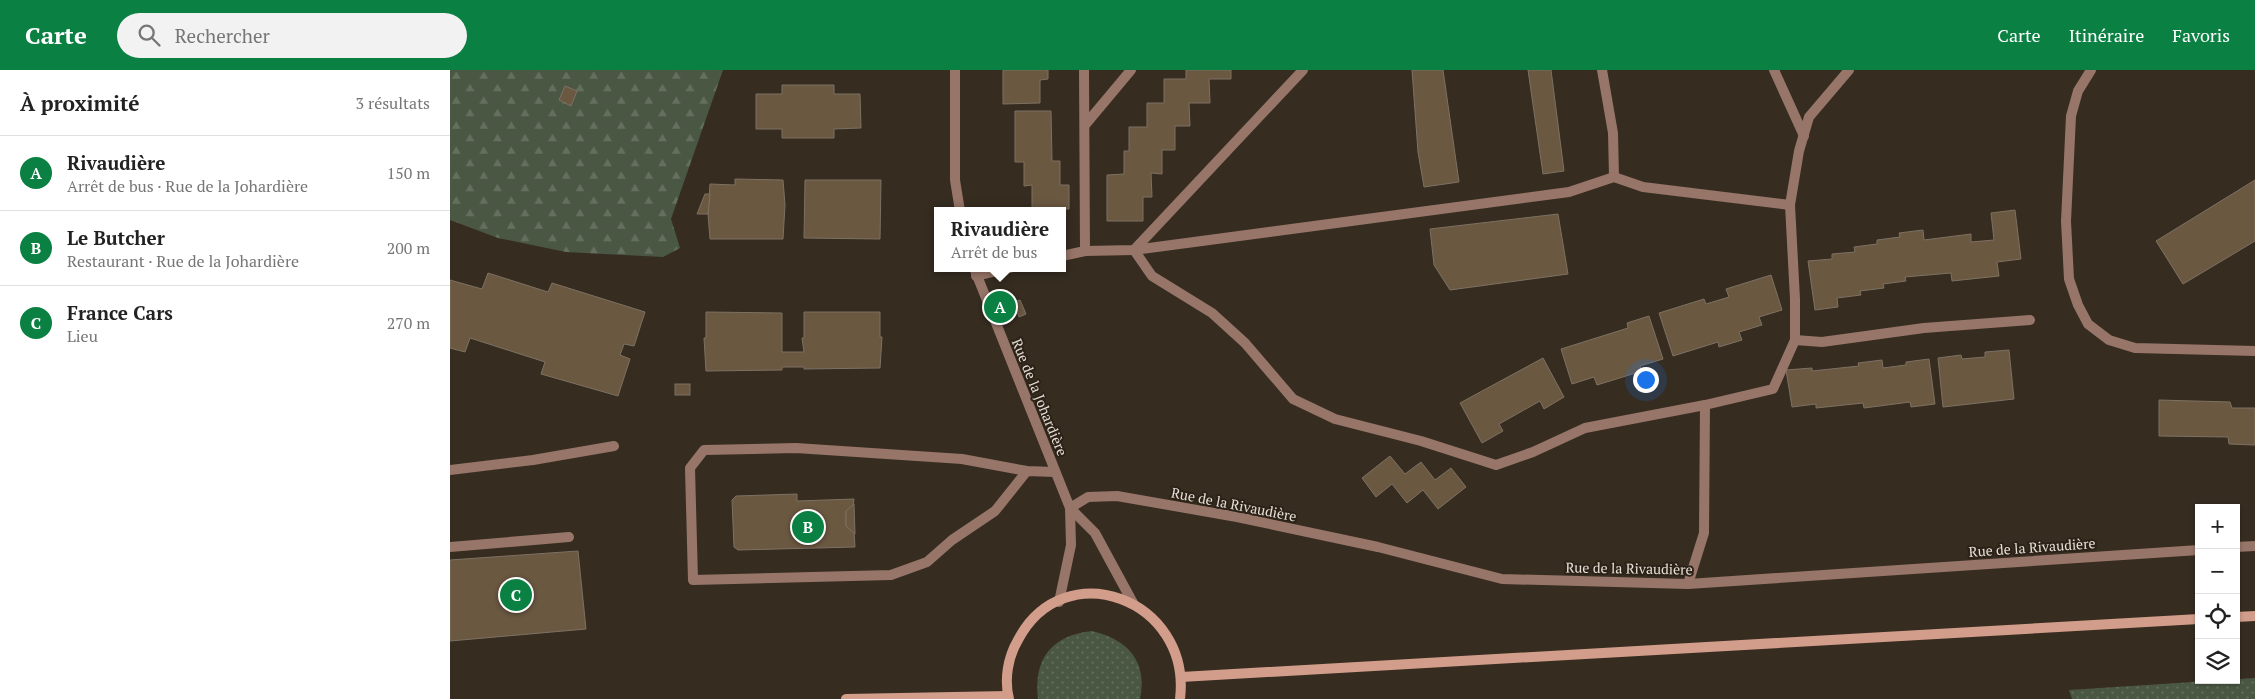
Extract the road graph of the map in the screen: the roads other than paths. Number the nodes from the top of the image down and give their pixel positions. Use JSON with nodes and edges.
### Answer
{"nodes":[{"id":1,"x":955,"y":70,"type":"edge"},
{"id":2,"x":1084,"y":70,"type":"edge"},
{"id":3,"x":1131,"y":70,"type":"edge"},
{"id":4,"x":1303,"y":70,"type":"edge"},
{"id":5,"x":1602,"y":70,"type":"edge"},
{"id":6,"x":1774,"y":70,"type":"edge"},
{"id":7,"x":1849,"y":70,"type":"edge"},
{"id":8,"x":2091,"y":70,"type":"edge"},
{"id":9,"x":1084,"y":125,"type":"junction"},
{"id":10,"x":1804,"y":136,"type":"junction"},
{"id":11,"x":1614,"y":177,"type":"junction"},
{"id":12,"x":1790,"y":205,"type":"junction"},
{"id":13,"x":959,"y":207,"type":"edge"},
{"id":14,"x":1134,"y":250,"type":"junction"},
{"id":15,"x":1085,"y":251,"type":"junction"},
{"id":16,"x":1066,"y":255,"type":"edge"},
{"id":17,"x":975,"y":272,"type":"edge"},
{"id":18,"x":2030,"y":320,"type":"dead end"},
{"id":19,"x":1795,"y":340,"type":"junction"},
{"id":20,"x":2255,"y":351,"type":"edge"},
{"id":21,"x":1705,"y":405,"type":"junction"},
{"id":22,"x":614,"y":446,"type":"dead end"},
{"id":23,"x":450,"y":470,"type":"edge"},
{"id":24,"x":1027,"y":471,"type":"junction"},
{"id":25,"x":1055,"y":472,"type":"junction"},
{"id":26,"x":1070,"y":508,"type":"junction"},
{"id":27,"x":569,"y":538,"type":"dead end"},
{"id":28,"x":2255,"y":546,"type":"edge"},
{"id":29,"x":450,"y":547,"type":"edge"},
{"id":30,"x":2240,"y":547,"type":"edge"},
{"id":31,"x":2195,"y":550,"type":"edge"},
{"id":32,"x":1688,"y":584,"type":"junction"},
{"id":33,"x":1059,"y":602,"type":"junction"},
{"id":34,"x":1132,"y":603,"type":"junction"},
{"id":35,"x":2255,"y":616,"type":"edge"},
{"id":36,"x":2240,"y":617,"type":"edge"},
{"id":37,"x":2195,"y":619,"type":"edge"},
{"id":38,"x":1181,"y":677,"type":"junction"},
{"id":39,"x":1008,"y":697,"type":"edge"},
{"id":40,"x":846,"y":699,"type":"edge"},
{"id":41,"x":1180,"y":699,"type":"edge"}],
"edges":[{"from":1,"to":13,"type":"street"},
{"from":2,"to":9,"type":"street"},
{"from":3,"to":9,"type":"street"},
{"from":4,"to":14,"type":"street"},
{"from":5,"to":11,"type":"street"},
{"from":6,"to":10,"type":"street"},
{"from":7,"to":10,"type":"street"},
{"from":8,"to":20,"type":"street"},
{"from":9,"to":15,"type":"street"},
{"from":10,"to":12,"type":"street"},
{"from":11,"to":12,"type":"street"},
{"from":11,"to":14,"type":"street"},
{"from":12,"to":19,"type":"street"},
{"from":14,"to":15,"type":"street"},
{"from":14,"to":21,"type":"street"},
{"from":15,"to":16,"type":"street"},
{"from":17,"to":25,"type":"street","name":"Rue de la Johardière"},
{"from":18,"to":19,"type":"street"},
{"from":19,"to":21,"type":"street"},
{"from":21,"to":32,"type":"street"},
{"from":22,"to":23,"type":"street"},
{"from":24,"to":24,"type":"street"},
{"from":24,"to":25,"type":"street"},
{"from":25,"to":26,"type":"street","name":"Rue de la Johardière"},
{"from":26,"to":32,"type":"street","name":"Rue de la Rivaudière"},
{"from":26,"to":33,"type":"street","name":"Rue de la Johardière"},
{"from":26,"to":34,"type":"street","name":"Rue de la Johardière"},
{"from":27,"to":29,"type":"street"},
{"from":28,"to":30,"type":"street"},
{"from":31,"to":32,"type":"street","name":"Rue de la Rivaudière"},
{"from":33,"to":34,"type":"main road"},
{"from":33,"to":39,"type":"main road"},
{"from":34,"to":38,"type":"main road"},
{"from":35,"to":36,"type":"main road"},
{"from":37,"to":38,"type":"main road"},
{"from":38,"to":41,"type":"main road"},
{"from":39,"to":40,"type":"main road"}]}
